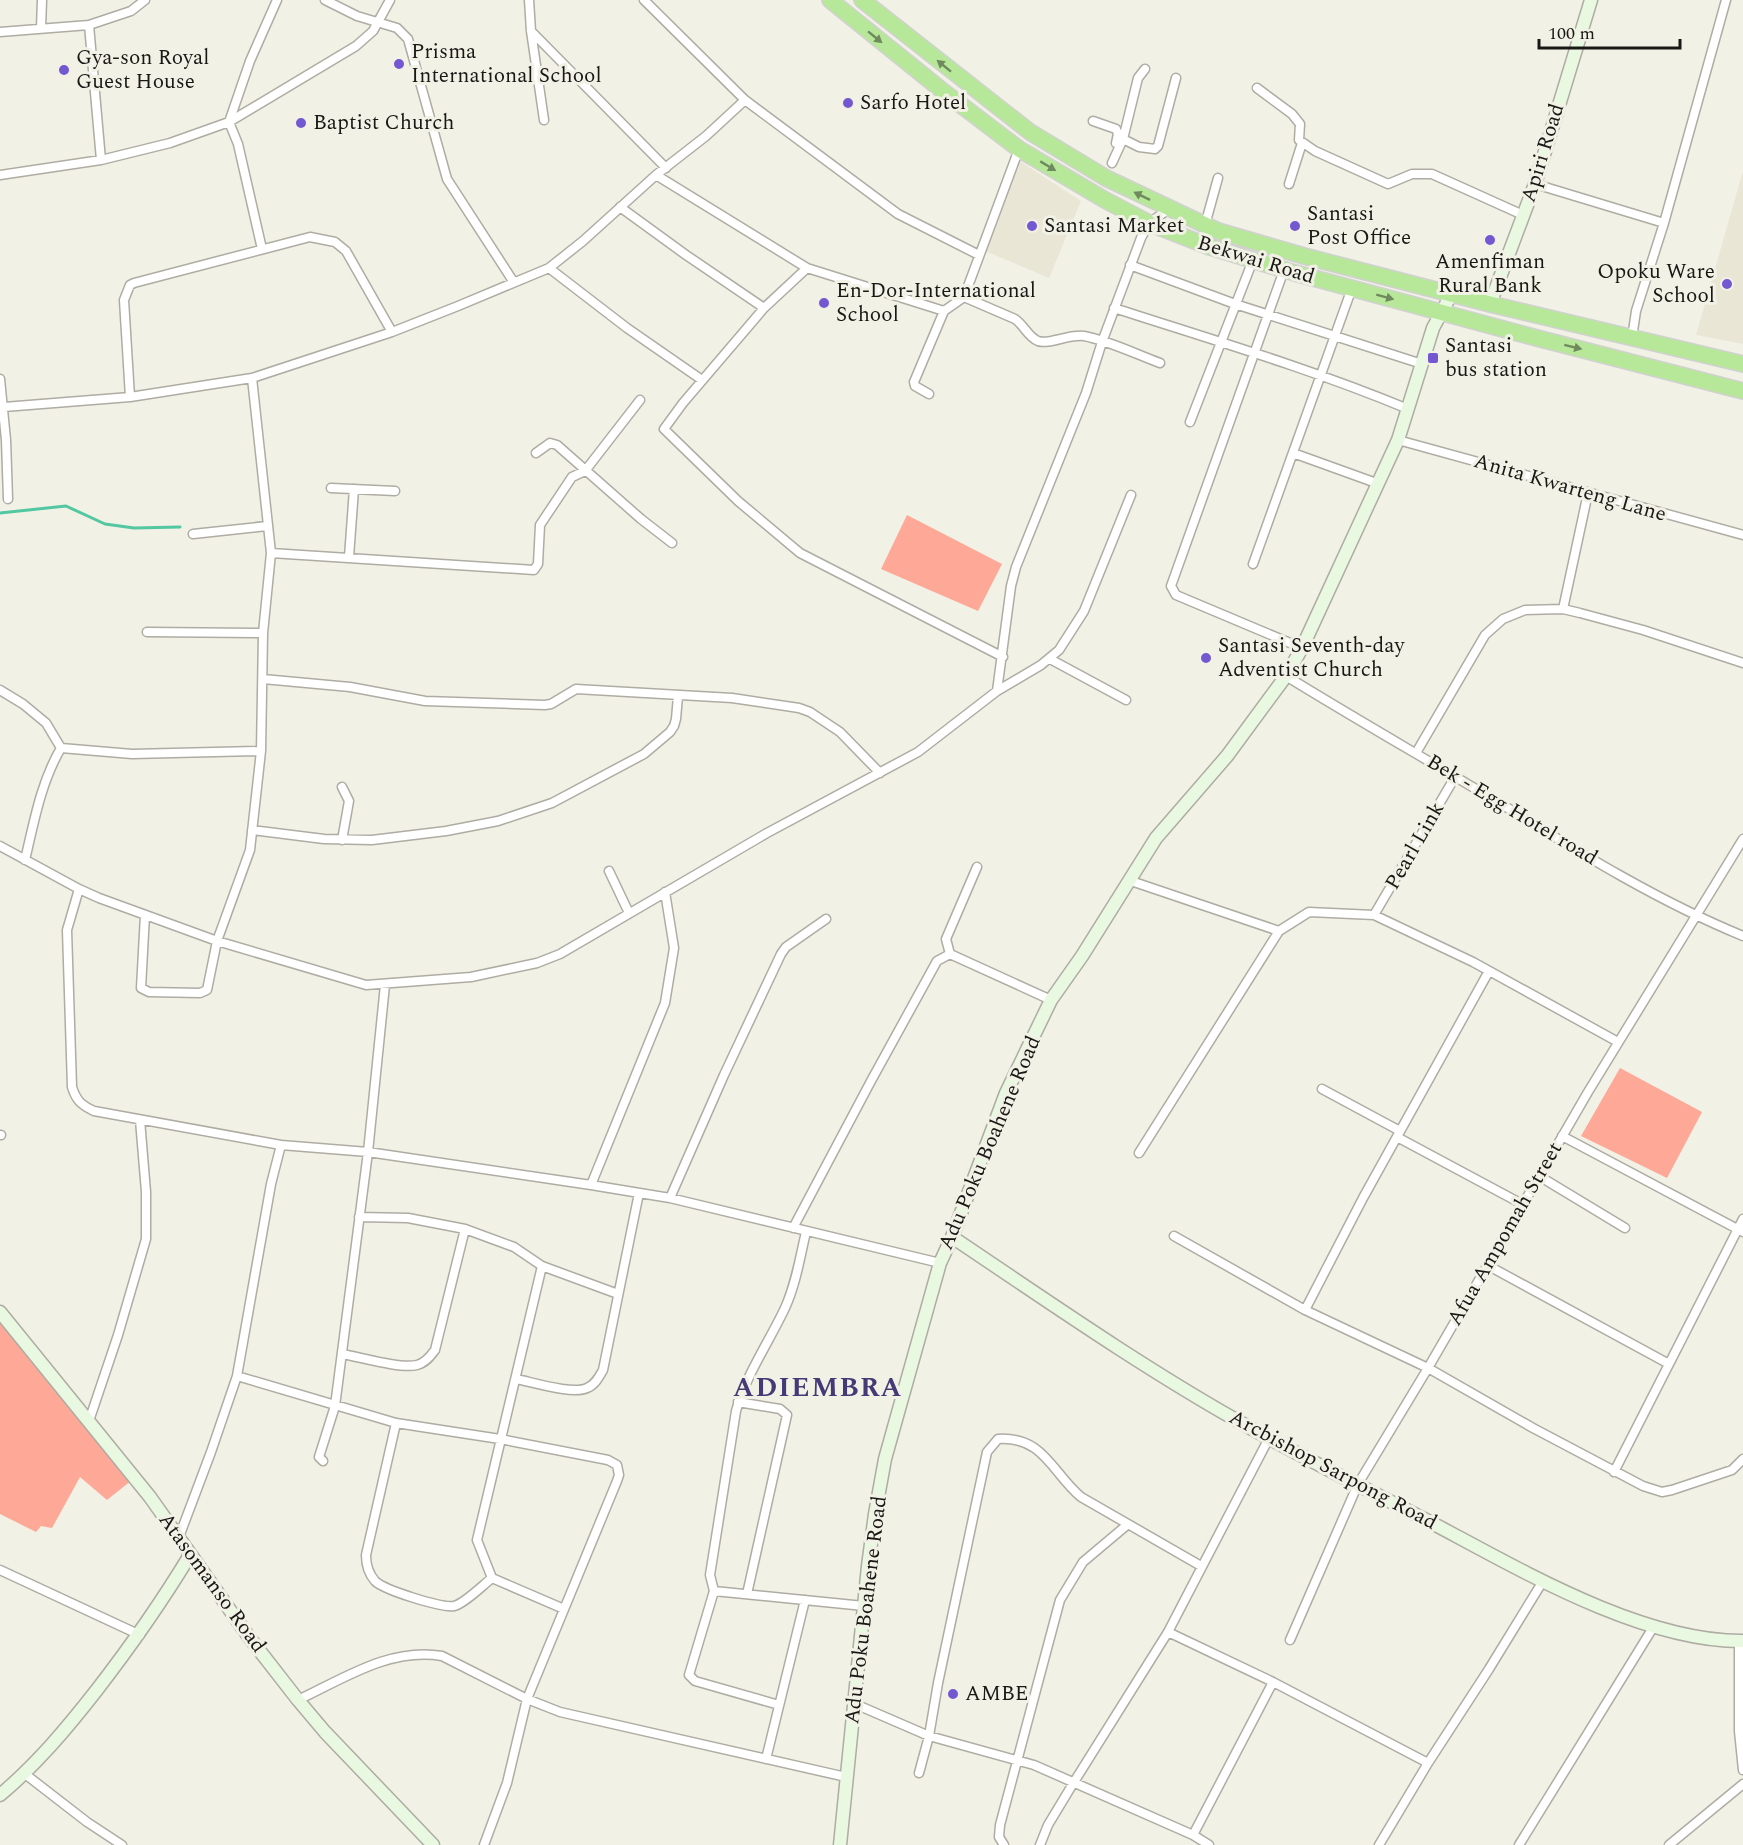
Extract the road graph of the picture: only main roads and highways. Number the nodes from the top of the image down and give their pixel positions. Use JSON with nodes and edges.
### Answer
{"nodes":[{"id":1,"x":830,"y":0,"type":"edge"},
{"id":2,"x":862,"y":0,"type":"edge"},
{"id":3,"x":1688,"y":350,"type":"junction"},
{"id":4,"x":1743,"y":364,"type":"edge"},
{"id":5,"x":1680,"y":374,"type":"junction"},
{"id":6,"x":1743,"y":390,"type":"edge"}],
"edges":[{"from":1,"to":5,"type":"highway","name":"Bekwai Road","one_way":true},
{"from":3,"to":2,"type":"highway","name":"Bekwai Road","one_way":true},
{"from":3,"to":4,"type":"highway","name":"Bekwai Road"},
{"from":3,"to":5,"type":"highway"},
{"from":5,"to":6,"type":"highway","name":"Bekwai Road"}]}
